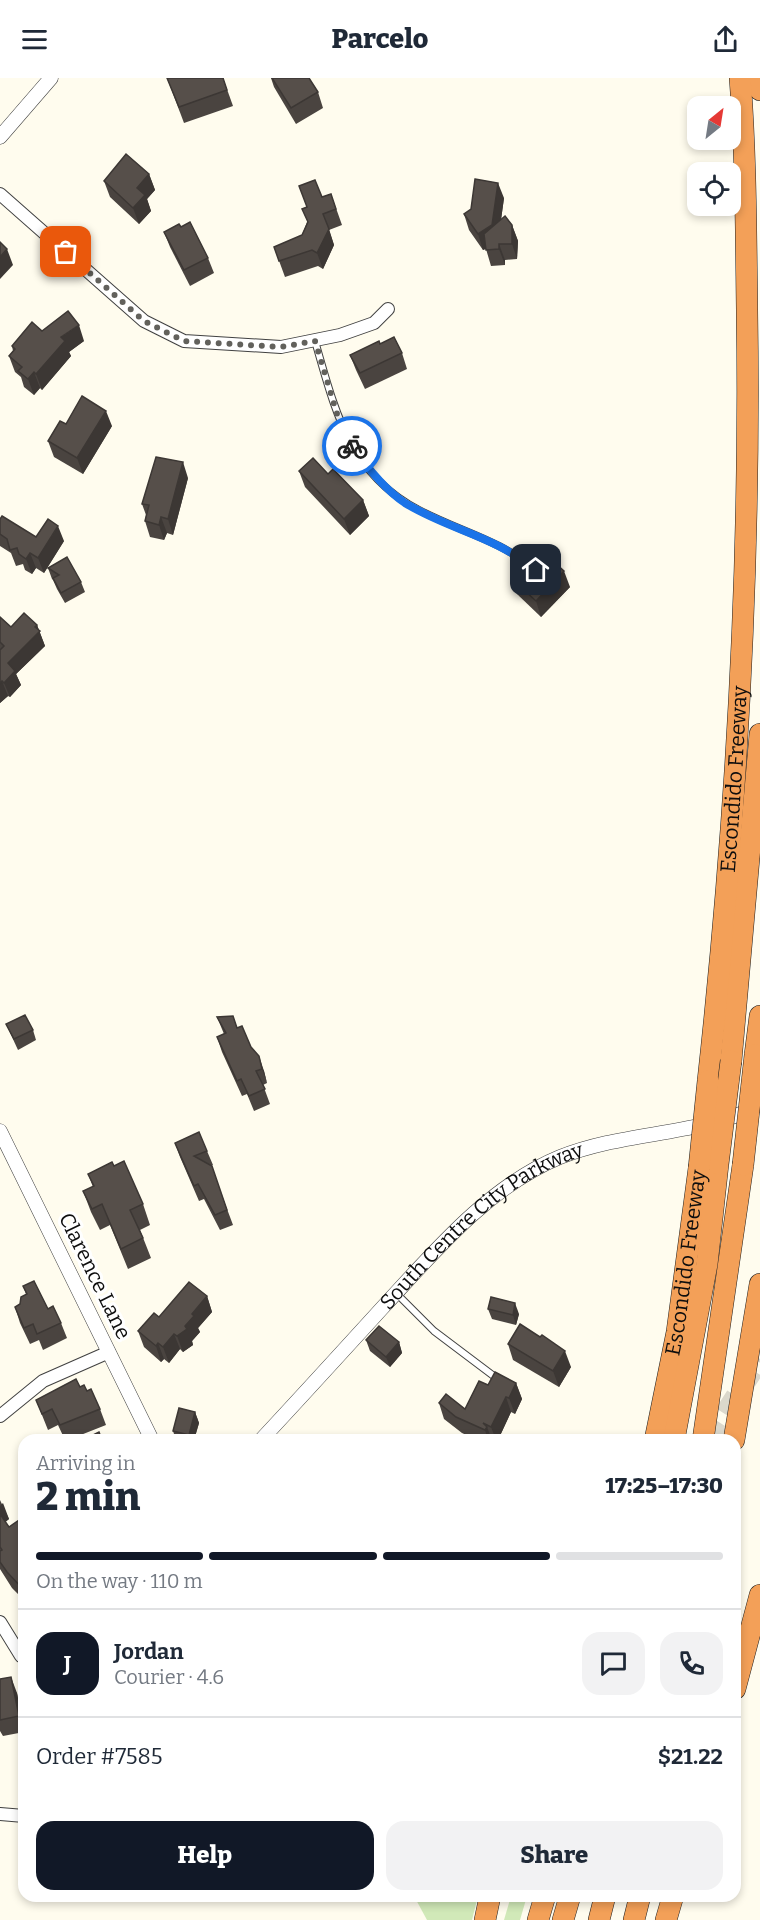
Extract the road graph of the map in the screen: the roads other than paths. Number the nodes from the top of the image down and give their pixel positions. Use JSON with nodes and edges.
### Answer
{"nodes":[{"id":1,"x":51,"y":78,"type":"edge"},
{"id":2,"x":740,"y":78,"type":"edge"},
{"id":3,"x":759,"y":78,"type":"edge"},
{"id":4,"x":760,"y":90,"type":"edge"},
{"id":5,"x":0,"y":137,"type":"edge"},
{"id":6,"x":0,"y":194,"type":"edge"},
{"id":7,"x":388,"y":309,"type":"dead end"},
{"id":8,"x":315,"y":341,"type":"junction"},
{"id":9,"x":536,"y":570,"type":"edge"},
{"id":10,"x":760,"y":735,"type":"edge"},
{"id":11,"x":760,"y":1016,"type":"edge"},
{"id":12,"x":755,"y":1108,"type":"edge"},
{"id":13,"x":0,"y":1131,"type":"edge"},
{"id":14,"x":708,"y":1166,"type":"junction"},
{"id":15,"x":760,"y":1284,"type":"edge"},
{"id":16,"x":396,"y":1293,"type":"junction"},
{"id":17,"x":109,"y":1352,"type":"junction"},
{"id":18,"x":499,"y":1380,"type":"edge"},
{"id":19,"x":0,"y":1416,"type":"edge"},
{"id":20,"x":149,"y":1434,"type":"edge"},
{"id":21,"x":267,"y":1434,"type":"edge"},
{"id":22,"x":656,"y":1434,"type":"edge"},
{"id":23,"x":675,"y":1434,"type":"edge"},
{"id":24,"x":704,"y":1434,"type":"edge"},
{"id":25,"x":735,"y":1434,"type":"edge"},
{"id":26,"x":760,"y":1595,"type":"edge"},
{"id":27,"x":0,"y":1622,"type":"edge"},
{"id":28,"x":18,"y":1651,"type":"edge"},
{"id":29,"x":741,"y":1666,"type":"edge"},
{"id":30,"x":0,"y":1814,"type":"edge"},
{"id":31,"x":18,"y":1816,"type":"edge"},
{"id":32,"x":489,"y":1902,"type":"edge"},
{"id":33,"x":543,"y":1902,"type":"edge"},
{"id":34,"x":568,"y":1902,"type":"edge"},
{"id":35,"x":604,"y":1902,"type":"edge"},
{"id":36,"x":638,"y":1902,"type":"edge"},
{"id":37,"x":671,"y":1902,"type":"edge"},
{"id":38,"x":485,"y":1920,"type":"edge"},
{"id":39,"x":538,"y":1920,"type":"edge"},
{"id":40,"x":563,"y":1920,"type":"edge"},
{"id":41,"x":599,"y":1920,"type":"edge"},
{"id":42,"x":634,"y":1920,"type":"edge"},
{"id":43,"x":666,"y":1920,"type":"edge"}],
"edges":[{"from":1,"to":5,"type":"street"},
{"from":2,"to":14,"type":"highway","name":"Escondido Freeway","bridge":true},
{"from":3,"to":4,"type":"highway"},
{"from":6,"to":8,"type":"street"},
{"from":7,"to":8,"type":"street"},
{"from":8,"to":9,"type":"lane"},
{"from":10,"to":14,"type":"highway","bridge":true},
{"from":11,"to":12,"type":"highway","bridge":true},
{"from":12,"to":16,"type":"street","name":"South Centre City Parkway"},
{"from":12,"to":24,"type":"highway","bridge":true},
{"from":13,"to":17,"type":"street","name":"Clarence Lane"},
{"from":14,"to":22,"type":"highway","name":"Escondido Freeway"},
{"from":14,"to":23,"type":"highway"},
{"from":15,"to":25,"type":"highway"},
{"from":16,"to":18,"type":"lane"},
{"from":16,"to":21,"type":"street","name":"South Centre City Parkway"},
{"from":17,"to":19,"type":"street"},
{"from":17,"to":20,"type":"street","name":"Clarence Lane"},
{"from":26,"to":29,"type":"highway"},
{"from":27,"to":28,"type":"street"},
{"from":30,"to":31,"type":"street"},
{"from":32,"to":38,"type":"highway"},
{"from":33,"to":39,"type":"highway"},
{"from":34,"to":40,"type":"highway"},
{"from":35,"to":41,"type":"highway"},
{"from":36,"to":42,"type":"highway"},
{"from":37,"to":43,"type":"highway"}]}
